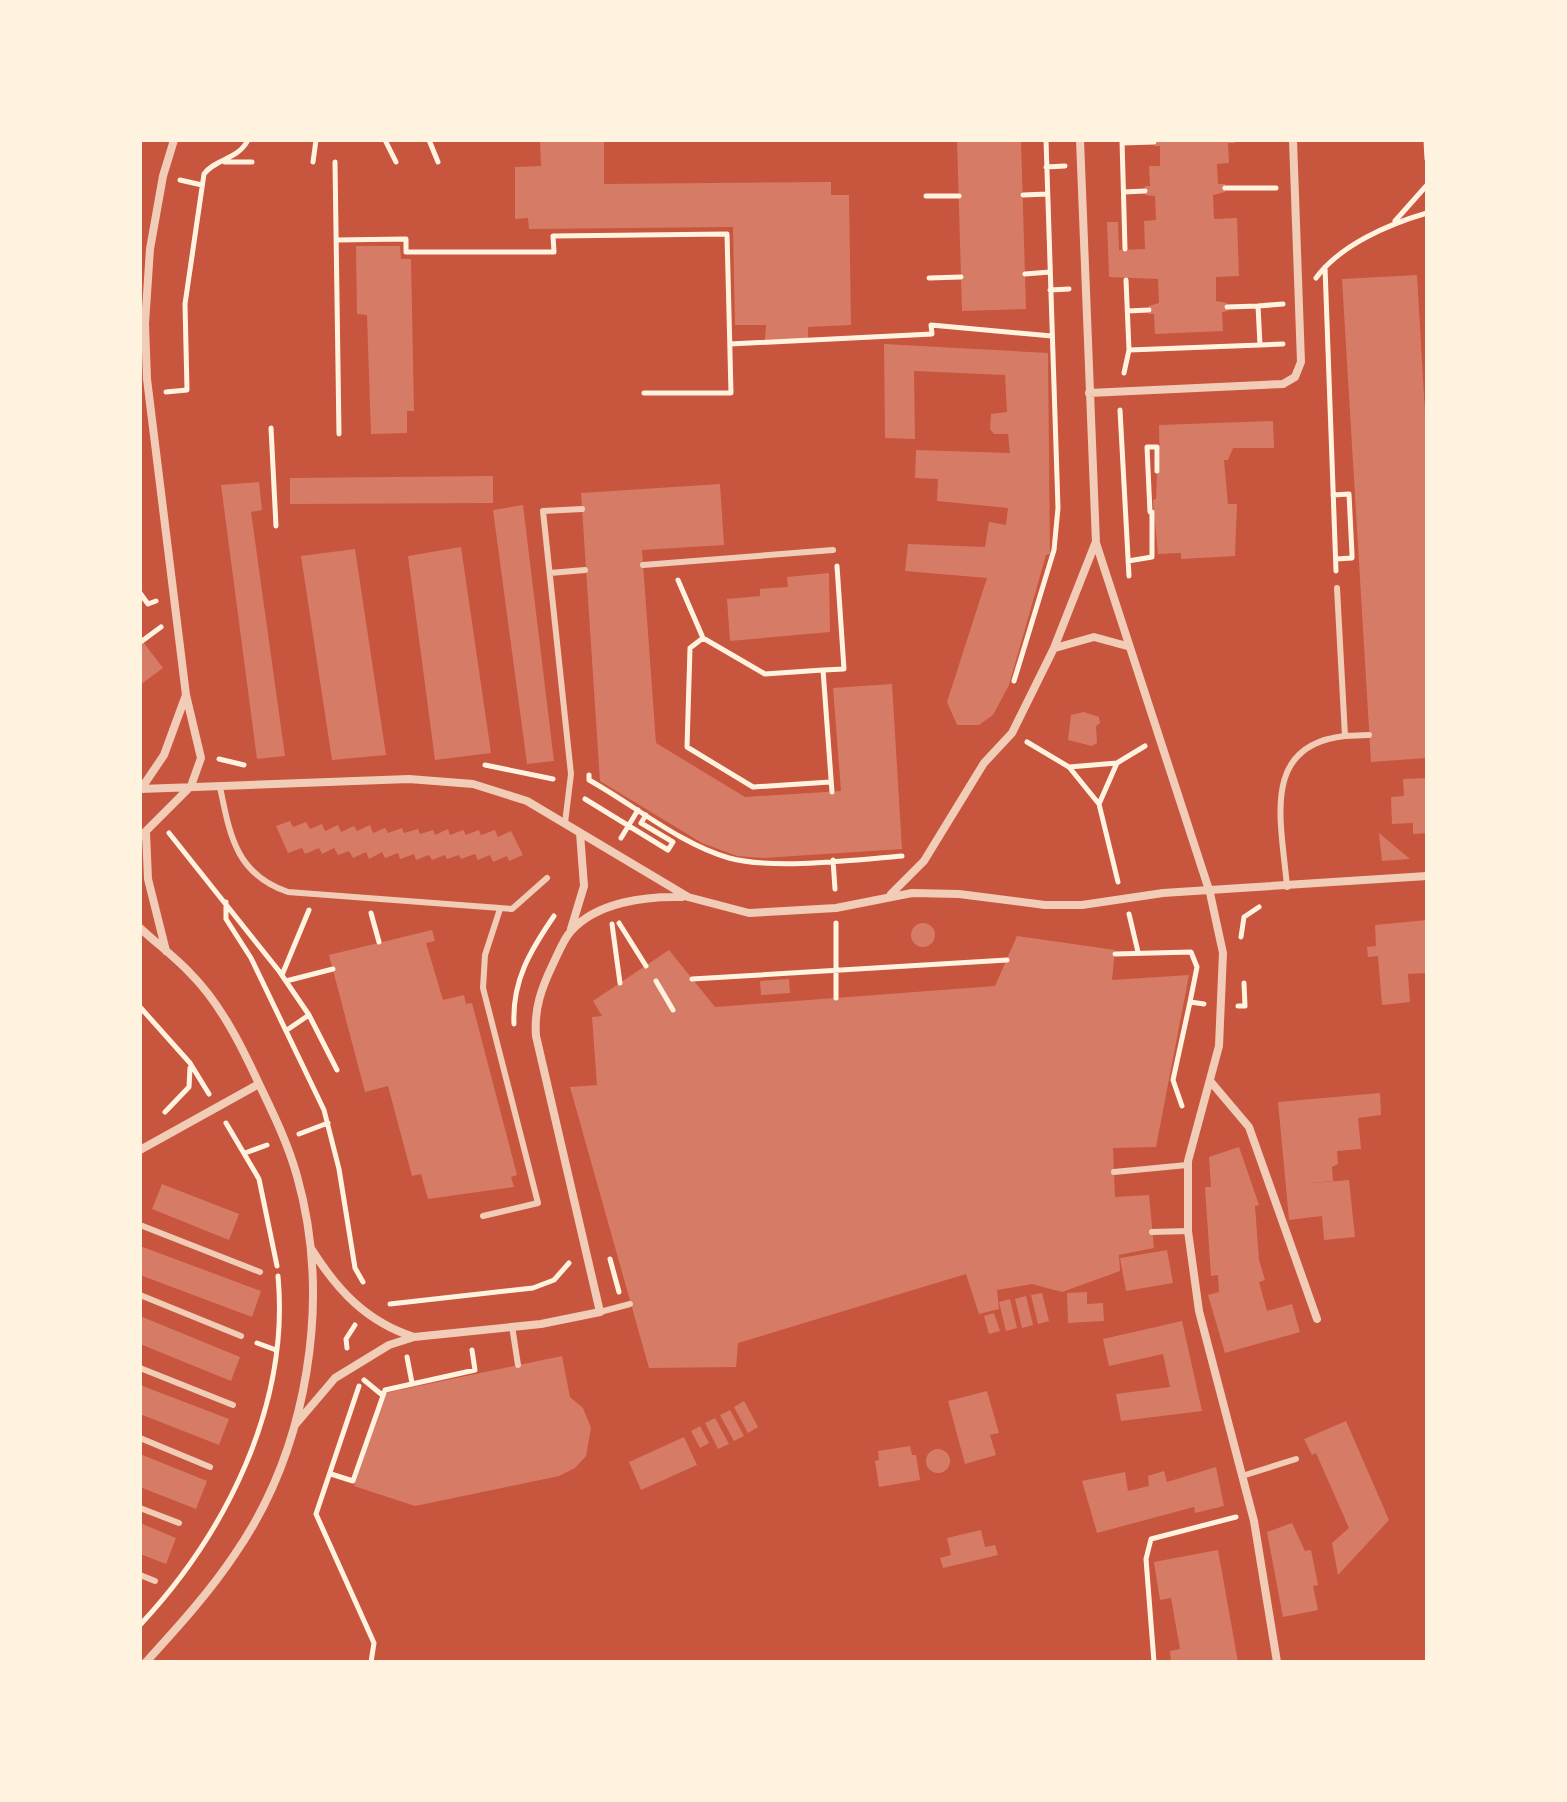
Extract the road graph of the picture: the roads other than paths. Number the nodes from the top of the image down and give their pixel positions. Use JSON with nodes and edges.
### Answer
{"nodes":[{"id":1,"x":174,"y":140,"type":"edge"},
{"id":2,"x":1080,"y":140,"type":"edge"},
{"id":3,"x":1293,"y":140,"type":"edge"},
{"id":4,"x":1089,"y":393,"type":"junction"},
{"id":5,"x":582,"y":509,"type":"dead end"},
{"id":6,"x":1096,"y":543,"type":"junction"},
{"id":7,"x":833,"y":550,"type":"dead end"},
{"id":8,"x":643,"y":565,"type":"dead end"},
{"id":9,"x":585,"y":570,"type":"dead end"},
{"id":10,"x":550,"y":573,"type":"junction"},
{"id":11,"x":1337,"y":588,"type":"road end"},
{"id":12,"x":1127,"y":646,"type":"junction"},
{"id":13,"x":1054,"y":648,"type":"junction"},
{"id":14,"x":186,"y":695,"type":"junction"},
{"id":15,"x":1369,"y":735,"type":"dead end"},
{"id":16,"x":1345,"y":736,"type":"junction"},
{"id":17,"x":191,"y":786,"type":"junction"},
{"id":18,"x":220,"y":787,"type":"junction"},
{"id":19,"x":140,"y":789,"type":"edge"},
{"id":20,"x":565,"y":823,"type":"junction"},
{"id":21,"x":580,"y":832,"type":"junction"},
{"id":22,"x":143,"y":835,"type":"edge"},
{"id":23,"x":1427,"y":876,"type":"edge"},
{"id":24,"x":547,"y":878,"type":"dead end"},
{"id":25,"x":1287,"y":887,"type":"junction"},
{"id":26,"x":1210,"y":893,"type":"junction"},
{"id":27,"x":889,"y":895,"type":"junction"},
{"id":28,"x":688,"y":897,"type":"junction"},
{"id":29,"x":500,"y":909,"type":"junction"},
{"id":30,"x":140,"y":928,"type":"edge"},
{"id":31,"x":569,"y":932,"type":"junction"},
{"id":32,"x":166,"y":952,"type":"junction"},
{"id":33,"x":1211,"y":1082,"type":"junction"},
{"id":34,"x":259,"y":1084,"type":"junction"},
{"id":35,"x":140,"y":1150,"type":"edge"},
{"id":36,"x":1187,"y":1165,"type":"junction"},
{"id":37,"x":1114,"y":1172,"type":"dead end"},
{"id":38,"x":483,"y":1216,"type":"dead end"},
{"id":39,"x":140,"y":1225,"type":"edge"},
{"id":40,"x":1188,"y":1231,"type":"junction"},
{"id":41,"x":1152,"y":1232,"type":"dead end"},
{"id":42,"x":312,"y":1249,"type":"junction"},
{"id":43,"x":260,"y":1272,"type":"dead end"},
{"id":44,"x":140,"y":1295,"type":"edge"},
{"id":45,"x":630,"y":1304,"type":"dead end"},
{"id":46,"x":600,"y":1312,"type":"junction"},
{"id":47,"x":1317,"y":1319,"type":"dead end"},
{"id":48,"x":512,"y":1326,"type":"junction"},
{"id":49,"x":241,"y":1336,"type":"dead end"},
{"id":50,"x":414,"y":1337,"type":"junction"},
{"id":51,"x":518,"y":1365,"type":"dead end"},
{"id":52,"x":140,"y":1368,"type":"edge"},
{"id":53,"x":233,"y":1405,"type":"dead end"},
{"id":54,"x":295,"y":1425,"type":"junction"},
{"id":55,"x":140,"y":1438,"type":"edge"},
{"id":56,"x":1296,"y":1459,"type":"dead end"},
{"id":57,"x":210,"y":1467,"type":"dead end"},
{"id":58,"x":1242,"y":1476,"type":"junction"},
{"id":59,"x":140,"y":1508,"type":"edge"},
{"id":60,"x":179,"y":1523,"type":"dead end"},
{"id":61,"x":140,"y":1575,"type":"edge"},
{"id":62,"x":155,"y":1581,"type":"dead end"},
{"id":63,"x":146,"y":1662,"type":"edge"},
{"id":64,"x":1277,"y":1662,"type":"edge"}],
"edges":[{"from":1,"to":14,"type":"street"},
{"from":2,"to":4,"type":"street"},
{"from":3,"to":4,"type":"street"},
{"from":4,"to":6,"type":"street"},
{"from":5,"to":10,"type":"lane"},
{"from":6,"to":12,"type":"street"},
{"from":6,"to":13,"type":"street"},
{"from":7,"to":8,"type":"lane"},
{"from":9,"to":10,"type":"lane"},
{"from":10,"to":20,"type":"lane"},
{"from":11,"to":16,"type":"lane"},
{"from":12,"to":13,"type":"street"},
{"from":12,"to":26,"type":"street"},
{"from":13,"to":27,"type":"street"},
{"from":14,"to":17,"type":"street"},
{"from":14,"to":19,"type":"street"},
{"from":15,"to":16,"type":"lane"},
{"from":16,"to":25,"type":"lane"},
{"from":17,"to":18,"type":"street"},
{"from":17,"to":19,"type":"street"},
{"from":17,"to":22,"type":"street"},
{"from":18,"to":20,"type":"street"},
{"from":18,"to":29,"type":"lane"},
{"from":20,"to":21,"type":"street"},
{"from":21,"to":28,"type":"street"},
{"from":21,"to":31,"type":"street"},
{"from":22,"to":32,"type":"street"},
{"from":23,"to":25,"type":"street"},
{"from":24,"to":29,"type":"lane"},
{"from":25,"to":26,"type":"street"},
{"from":26,"to":27,"type":"street"},
{"from":26,"to":33,"type":"street"},
{"from":27,"to":28,"type":"street"},
{"from":28,"to":31,"type":"street"},
{"from":29,"to":38,"type":"lane"},
{"from":30,"to":32,"type":"street"},
{"from":31,"to":46,"type":"street"},
{"from":32,"to":34,"type":"street"},
{"from":33,"to":36,"type":"street"},
{"from":33,"to":47,"type":"street"},
{"from":34,"to":35,"type":"street"},
{"from":34,"to":42,"type":"street"},
{"from":36,"to":37,"type":"lane"},
{"from":36,"to":40,"type":"street"},
{"from":39,"to":43,"type":"lane"},
{"from":40,"to":41,"type":"lane"},
{"from":40,"to":58,"type":"street"},
{"from":42,"to":50,"type":"street"},
{"from":42,"to":54,"type":"street"},
{"from":44,"to":49,"type":"lane"},
{"from":45,"to":46,"type":"lane"},
{"from":46,"to":48,"type":"street"},
{"from":48,"to":50,"type":"street"},
{"from":48,"to":51,"type":"lane"},
{"from":50,"to":54,"type":"street"},
{"from":52,"to":53,"type":"lane"},
{"from":54,"to":63,"type":"street"},
{"from":55,"to":57,"type":"lane"},
{"from":56,"to":58,"type":"lane"},
{"from":58,"to":64,"type":"street"},
{"from":59,"to":60,"type":"lane"},
{"from":61,"to":62,"type":"lane"}]}
